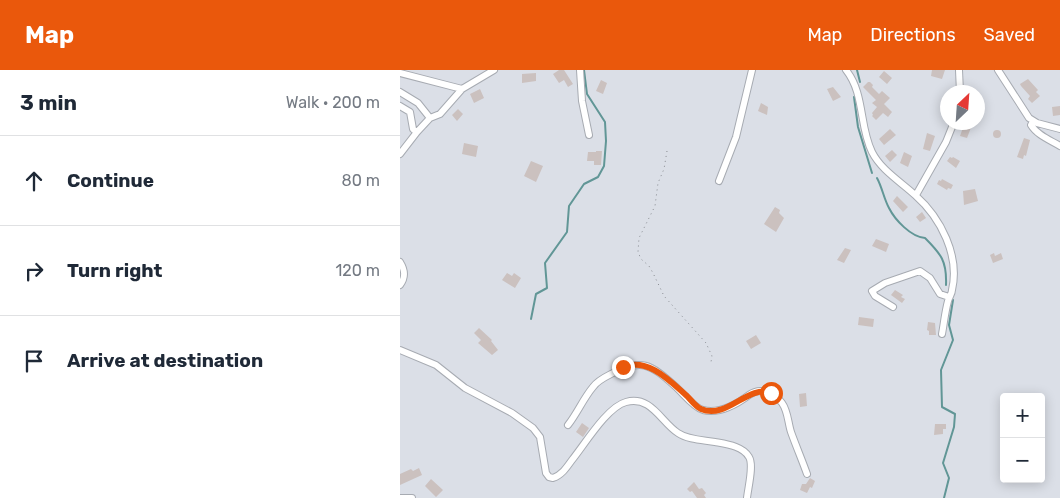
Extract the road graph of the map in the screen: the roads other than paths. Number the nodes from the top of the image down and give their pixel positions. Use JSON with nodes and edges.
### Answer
{"nodes":[{"id":1,"x":494,"y":70,"type":"edge"},
{"id":2,"x":580,"y":70,"type":"edge"},
{"id":3,"x":752,"y":70,"type":"edge"},
{"id":4,"x":846,"y":70,"type":"edge"},
{"id":5,"x":959,"y":70,"type":"edge"},
{"id":6,"x":998,"y":70,"type":"edge"},
{"id":7,"x":400,"y":73,"type":"edge"},
{"id":8,"x":960,"y":85,"type":"edge"},
{"id":9,"x":462,"y":89,"type":"junction"},
{"id":10,"x":400,"y":92,"type":"edge"},
{"id":11,"x":400,"y":106,"type":"edge"},
{"id":12,"x":430,"y":118,"type":"junction"},
{"id":13,"x":1033,"y":120,"type":"junction"},
{"id":14,"x":1060,"y":129,"type":"edge"},
{"id":15,"x":951,"y":130,"type":"edge"},
{"id":16,"x":417,"y":132,"type":"junction"},
{"id":17,"x":589,"y":135,"type":"dead end"},
{"id":18,"x":1060,"y":146,"type":"edge"},
{"id":19,"x":400,"y":154,"type":"edge"},
{"id":20,"x":719,"y":181,"type":"dead end"},
{"id":21,"x":916,"y":196,"type":"junction"},
{"id":22,"x":400,"y":262,"type":"edge"},
{"id":23,"x":400,"y":285,"type":"edge"},
{"id":24,"x":949,"y":297,"type":"junction"},
{"id":25,"x":893,"y":306,"type":"dead end"},
{"id":26,"x":942,"y":334,"type":"dead end"},
{"id":27,"x":400,"y":350,"type":"edge"},
{"id":28,"x":568,"y":425,"type":"dead end"},
{"id":29,"x":807,"y":474,"type":"dead end"},
{"id":30,"x":400,"y":498,"type":"edge"},
{"id":31,"x":412,"y":498,"type":"edge"},
{"id":32,"x":747,"y":498,"type":"edge"}],
"edges":[{"from":1,"to":9,"type":"street"},
{"from":2,"to":17,"type":"street"},
{"from":3,"to":20,"type":"street"},
{"from":4,"to":21,"type":"street"},
{"from":5,"to":8,"type":"street"},
{"from":6,"to":13,"type":"street"},
{"from":7,"to":9,"type":"street"},
{"from":9,"to":12,"type":"street"},
{"from":10,"to":12,"type":"street"},
{"from":11,"to":16,"type":"street"},
{"from":12,"to":16,"type":"street"},
{"from":13,"to":14,"type":"street"},
{"from":13,"to":18,"type":"street"},
{"from":15,"to":21,"type":"street"},
{"from":16,"to":19,"type":"street"},
{"from":21,"to":24,"type":"street"},
{"from":22,"to":23,"type":"street"},
{"from":24,"to":25,"type":"street"},
{"from":24,"to":26,"type":"street"},
{"from":27,"to":32,"type":"street"},
{"from":28,"to":29,"type":"street"},
{"from":30,"to":31,"type":"street"}]}
